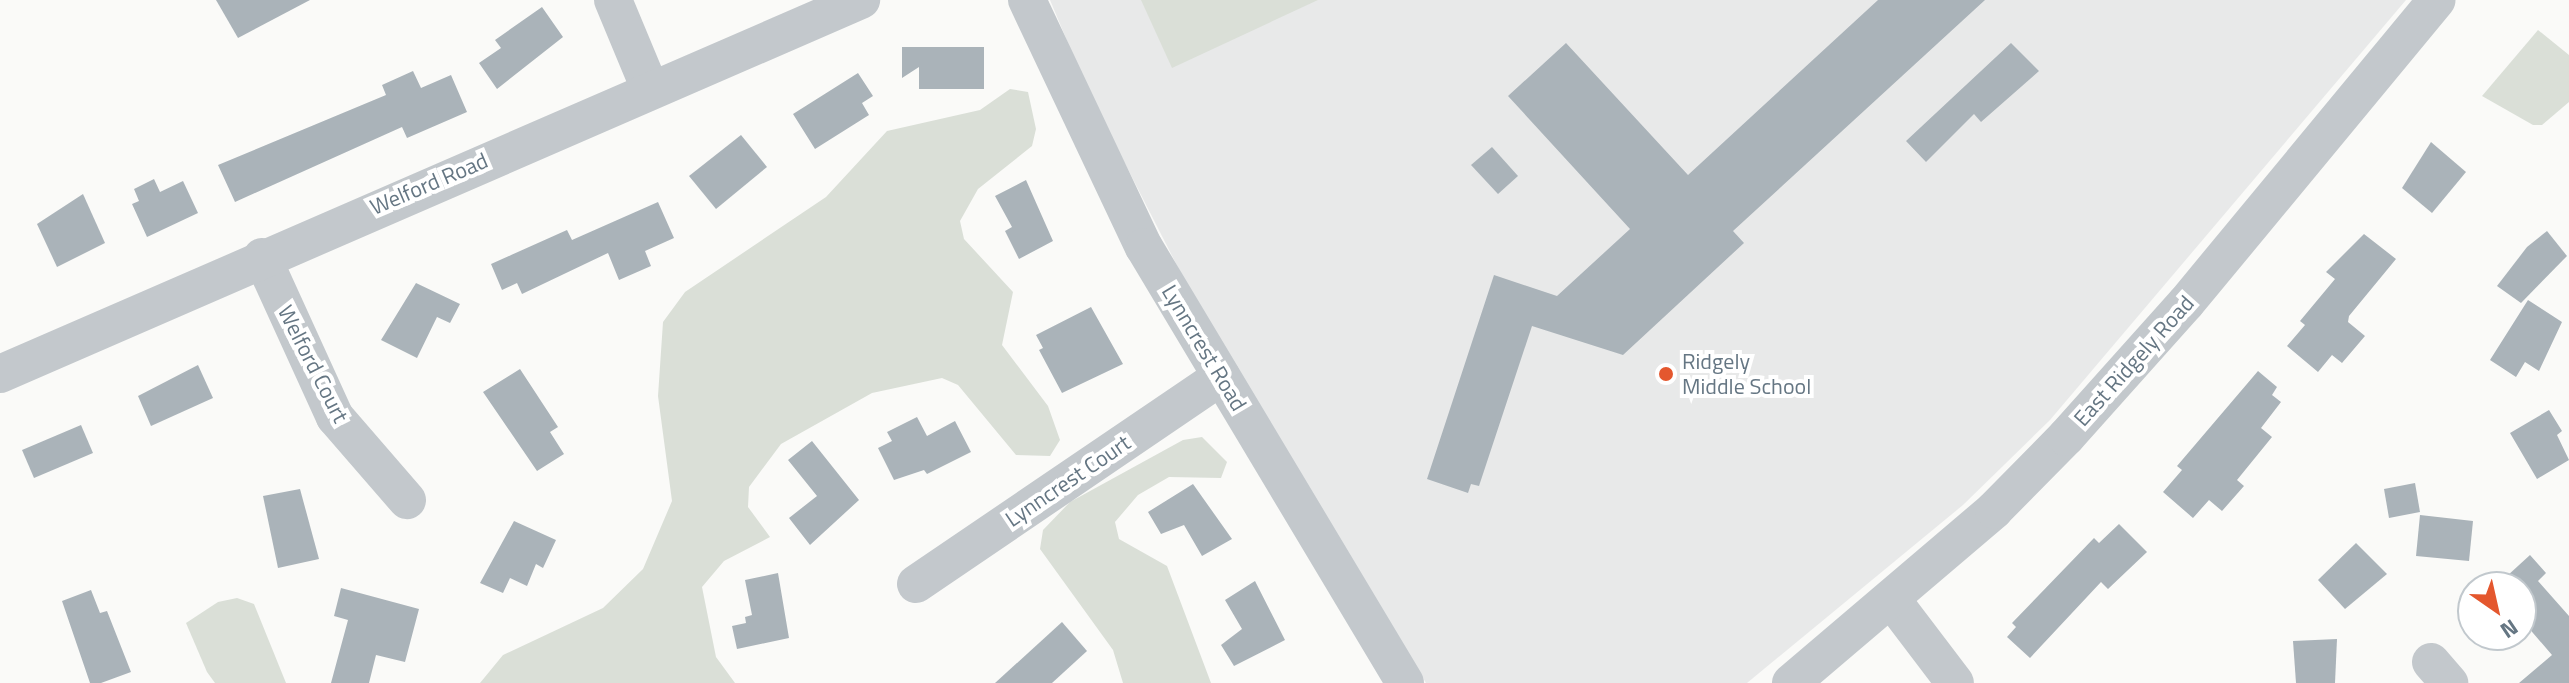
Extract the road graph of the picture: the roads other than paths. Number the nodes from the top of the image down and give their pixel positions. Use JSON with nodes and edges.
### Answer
{"nodes":[{"id":1,"x":613,"y":0,"type":"edge"},
{"id":2,"x":861,"y":0,"type":"edge"},
{"id":3,"x":1027,"y":0,"type":"edge"},
{"id":4,"x":2437,"y":0,"type":"edge"},
{"id":5,"x":650,"y":89,"type":"junction"},
{"id":6,"x":262,"y":257,"type":"junction"},
{"id":7,"x":0,"y":374,"type":"edge"},
{"id":8,"x":1221,"y":377,"type":"junction"},
{"id":9,"x":407,"y":500,"type":"dead end"},
{"id":10,"x":916,"y":584,"type":"dead end"},
{"id":11,"x":1892,"y":600,"type":"junction"},
{"id":12,"x":1405,"y":683,"type":"edge"},
{"id":13,"x":1791,"y":683,"type":"edge"},
{"id":14,"x":1955,"y":683,"type":"edge"}],
"edges":[{"from":1,"to":5,"type":"street"},
{"from":2,"to":5,"type":"street","name":"Welford Road"},
{"from":3,"to":8,"type":"street","name":"Lynncrest Road"},
{"from":4,"to":11,"type":"street","name":"East Ridgely Road"},
{"from":5,"to":6,"type":"street","name":"Welford Road"},
{"from":6,"to":7,"type":"street","name":"Welford Road"},
{"from":6,"to":9,"type":"street","name":"Welford Court"},
{"from":8,"to":10,"type":"street","name":"Lynncrest Court"},
{"from":8,"to":12,"type":"street","name":"Lynncrest Road"},
{"from":11,"to":13,"type":"street","name":"East Ridgely Road"},
{"from":11,"to":14,"type":"street"}]}
